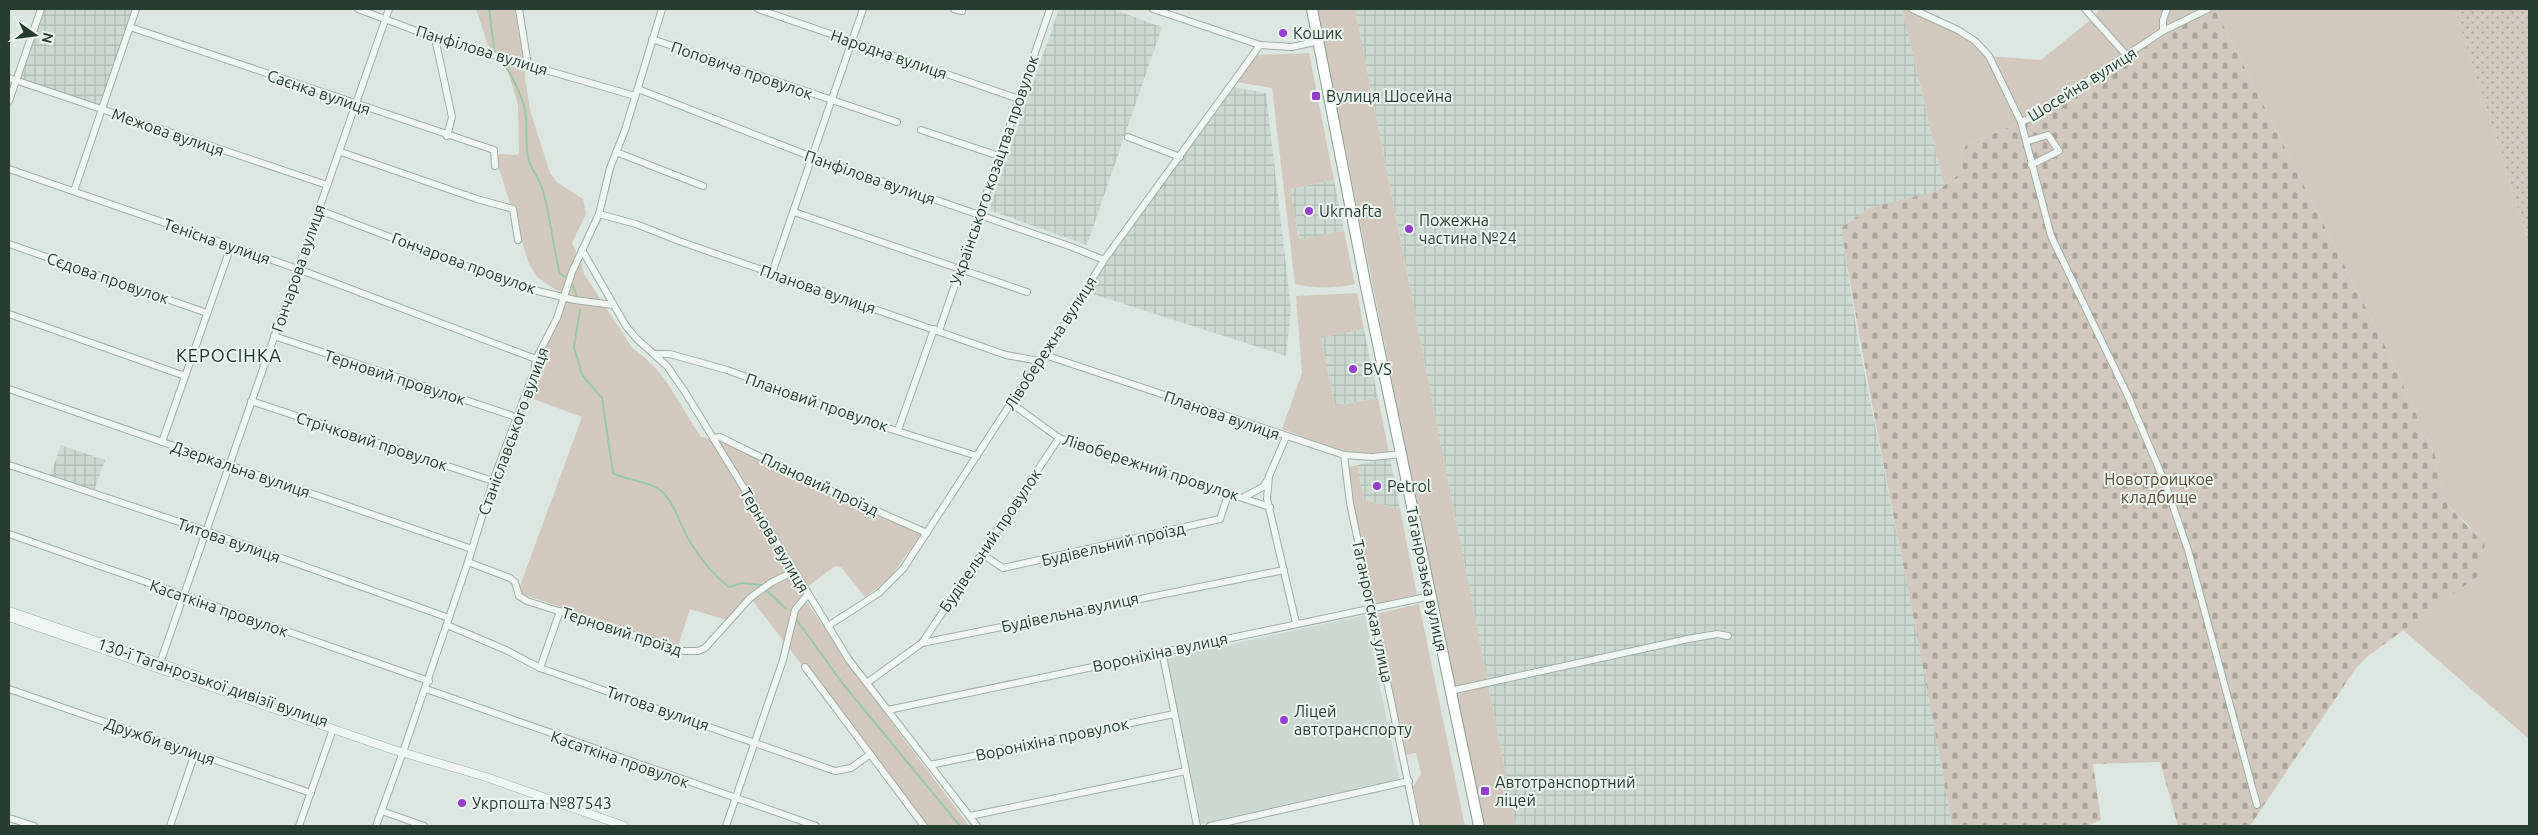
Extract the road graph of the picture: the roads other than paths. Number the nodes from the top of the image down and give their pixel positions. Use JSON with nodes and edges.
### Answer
{"nodes":[{"id":1,"x":41,"y":9,"type":"edge"},
{"id":2,"x":136,"y":9,"type":"edge"},
{"id":3,"x":358,"y":9,"type":"edge"},
{"id":4,"x":389,"y":9,"type":"edge"},
{"id":5,"x":519,"y":9,"type":"edge"},
{"id":6,"x":662,"y":9,"type":"edge"},
{"id":7,"x":758,"y":9,"type":"edge"},
{"id":8,"x":864,"y":9,"type":"edge"},
{"id":9,"x":954,"y":9,"type":"edge"},
{"id":10,"x":1050,"y":9,"type":"edge"},
{"id":11,"x":1152,"y":9,"type":"edge"},
{"id":12,"x":1312,"y":9,"type":"edge"},
{"id":13,"x":1912,"y":9,"type":"edge"},
{"id":14,"x":2086,"y":9,"type":"edge"},
{"id":15,"x":2167,"y":9,"type":"edge"},
{"id":16,"x":2208,"y":9,"type":"edge"},
{"id":17,"x":962,"y":11,"type":"dead end"},
{"id":18,"x":386,"y":18,"type":"junction"},
{"id":19,"x":130,"y":27,"type":"junction"},
{"id":20,"x":2163,"y":31,"type":"junction"},
{"id":21,"x":436,"y":38,"type":"junction"},
{"id":22,"x":652,"y":39,"type":"junction"},
{"id":23,"x":852,"y":41,"type":"junction"},
{"id":24,"x":1319,"y":41,"type":"junction"},
{"id":25,"x":1260,"y":45,"type":"junction"},
{"id":26,"x":2128,"y":57,"type":"junction"},
{"id":27,"x":528,"y":65,"type":"junction"},
{"id":28,"x":9,"y":78,"type":"edge"},
{"id":29,"x":16,"y":81,"type":"junction"},
{"id":30,"x":636,"y":92,"type":"junction"},
{"id":31,"x":1019,"y":99,"type":"junction"},
{"id":32,"x":9,"y":101,"type":"edge"},
{"id":33,"x":832,"y":101,"type":"junction"},
{"id":34,"x":356,"y":105,"type":"junction"},
{"id":35,"x":101,"y":109,"type":"junction"},
{"id":36,"x":897,"y":122,"type":"dead end"},
{"id":37,"x":2021,"y":122,"type":"junction"},
{"id":38,"x":921,"y":130,"type":"dead end"},
{"id":39,"x":447,"y":136,"type":"junction"},
{"id":40,"x":1128,"y":137,"type":"dead end"},
{"id":41,"x":2028,"y":141,"type":"junction"},
{"id":42,"x":340,"y":152,"type":"junction"},
{"id":43,"x":616,"y":152,"type":"junction"},
{"id":44,"x":999,"y":156,"type":"junction"},
{"id":45,"x":812,"y":157,"type":"junction"},
{"id":46,"x":1180,"y":157,"type":"junction"},
{"id":47,"x":2031,"y":165,"type":"junction"},
{"id":48,"x":495,"y":166,"type":"dead end"},
{"id":49,"x":9,"y":169,"type":"edge"},
{"id":50,"x":327,"y":185,"type":"junction"},
{"id":51,"x":702,"y":186,"type":"dead end"},
{"id":52,"x":74,"y":191,"type":"junction"},
{"id":53,"x":318,"y":210,"type":"junction"},
{"id":54,"x":794,"y":212,"type":"junction"},
{"id":55,"x":599,"y":214,"type":"junction"},
{"id":56,"x":979,"y":214,"type":"junction"},
{"id":57,"x":518,"y":240,"type":"dead end"},
{"id":58,"x":9,"y":244,"type":"edge"},
{"id":59,"x":231,"y":246,"type":"junction"},
{"id":60,"x":582,"y":250,"type":"junction"},
{"id":61,"x":1104,"y":260,"type":"junction"},
{"id":62,"x":298,"y":269,"type":"junction"},
{"id":63,"x":959,"y":270,"type":"junction"},
{"id":64,"x":772,"y":273,"type":"junction"},
{"id":65,"x":1027,"y":292,"type":"dead end"},
{"id":66,"x":564,"y":296,"type":"junction"},
{"id":67,"x":613,"y":305,"type":"junction"},
{"id":68,"x":207,"y":313,"type":"junction"},
{"id":69,"x":9,"y":314,"type":"edge"},
{"id":70,"x":936,"y":330,"type":"junction"},
{"id":71,"x":274,"y":336,"type":"junction"},
{"id":72,"x":656,"y":354,"type":"junction"},
{"id":73,"x":1045,"y":355,"type":"junction"},
{"id":74,"x":536,"y":359,"type":"junction"},
{"id":75,"x":1039,"y":361,"type":"junction"},
{"id":76,"x":185,"y":376,"type":"junction"},
{"id":77,"x":9,"y":389,"type":"edge"},
{"id":78,"x":251,"y":401,"type":"junction"},
{"id":79,"x":1011,"y":404,"type":"junction"},
{"id":80,"x":516,"y":417,"type":"junction"},
{"id":81,"x":898,"y":430,"type":"junction"},
{"id":82,"x":1286,"y":437,"type":"junction"},
{"id":83,"x":713,"y":438,"type":"junction"},
{"id":84,"x":1059,"y":438,"type":"junction"},
{"id":85,"x":162,"y":442,"type":"junction"},
{"id":86,"x":1402,"y":454,"type":"junction"},
{"id":87,"x":1344,"y":455,"type":"junction"},
{"id":88,"x":977,"y":456,"type":"junction"},
{"id":89,"x":9,"y":465,"type":"edge"},
{"id":90,"x":228,"y":465,"type":"junction"},
{"id":91,"x":1270,"y":476,"type":"junction"},
{"id":92,"x":493,"y":481,"type":"junction"},
{"id":93,"x":1229,"y":492,"type":"junction"},
{"id":94,"x":1244,"y":497,"type":"junction"},
{"id":95,"x":1270,"y":507,"type":"junction"},
{"id":96,"x":206,"y":531,"type":"junction"},
{"id":97,"x":927,"y":533,"type":"junction"},
{"id":98,"x":9,"y":534,"type":"edge"},
{"id":99,"x":472,"y":549,"type":"junction"},
{"id":100,"x":982,"y":554,"type":"junction"},
{"id":101,"x":468,"y":562,"type":"junction"},
{"id":102,"x":1284,"y":570,"type":"junction"},
{"id":103,"x":793,"y":572,"type":"junction"},
{"id":104,"x":808,"y":594,"type":"junction"},
{"id":105,"x":184,"y":596,"type":"junction"},
{"id":106,"x":1431,"y":596,"type":"junction"},
{"id":107,"x":1372,"y":608,"type":"junction"},
{"id":108,"x":9,"y":611,"type":"edge"},
{"id":109,"x":560,"y":611,"type":"junction"},
{"id":110,"x":9,"y":617,"type":"edge"},
{"id":111,"x":448,"y":622,"type":"junction"},
{"id":112,"x":1296,"y":623,"type":"junction"},
{"id":113,"x":828,"y":626,"type":"junction"},
{"id":114,"x":1728,"y":636,"type":"dead end"},
{"id":115,"x":922,"y":643,"type":"junction"},
{"id":116,"x":1162,"y":651,"type":"junction"},
{"id":117,"x":159,"y":666,"type":"junction"},
{"id":118,"x":804,"y":667,"type":"dead end"},
{"id":119,"x":540,"y":668,"type":"junction"},
{"id":120,"x":428,"y":680,"type":"junction"},
{"id":121,"x":868,"y":682,"type":"junction"},
{"id":122,"x":9,"y":689,"type":"edge"},
{"id":123,"x":426,"y":689,"type":"junction"},
{"id":124,"x":1450,"y":691,"type":"junction"},
{"id":125,"x":888,"y":710,"type":"junction"},
{"id":126,"x":1174,"y":714,"type":"junction"},
{"id":127,"x":334,"y":726,"type":"junction"},
{"id":128,"x":755,"y":742,"type":"junction"},
{"id":129,"x":404,"y":750,"type":"junction"},
{"id":130,"x":195,"y":754,"type":"junction"},
{"id":131,"x":869,"y":755,"type":"junction"},
{"id":132,"x":930,"y":764,"type":"junction"},
{"id":133,"x":1186,"y":770,"type":"junction"},
{"id":134,"x":1409,"y":781,"type":"junction"},
{"id":135,"x":311,"y":793,"type":"junction"},
{"id":136,"x":736,"y":799,"type":"junction"},
{"id":137,"x":2257,"y":806,"type":"dead end"},
{"id":138,"x":382,"y":811,"type":"junction"},
{"id":139,"x":970,"y":816,"type":"junction"},
{"id":140,"x":9,"y":818,"type":"edge"},
{"id":141,"x":34,"y":826,"type":"edge"},
{"id":142,"x":170,"y":826,"type":"edge"},
{"id":143,"x":299,"y":826,"type":"edge"},
{"id":144,"x":376,"y":826,"type":"edge"},
{"id":145,"x":424,"y":826,"type":"edge"},
{"id":146,"x":624,"y":826,"type":"edge"},
{"id":147,"x":726,"y":826,"type":"edge"},
{"id":148,"x":816,"y":826,"type":"edge"},
{"id":149,"x":923,"y":826,"type":"edge"},
{"id":150,"x":977,"y":826,"type":"edge"},
{"id":151,"x":1197,"y":826,"type":"edge"},
{"id":152,"x":1210,"y":826,"type":"edge"},
{"id":153,"x":1417,"y":826,"type":"edge"},
{"id":154,"x":1479,"y":826,"type":"edge"}],
"edges":[{"from":1,"to":29,"type":"street"},
{"from":2,"to":19,"type":"street"},
{"from":3,"to":18,"type":"street","name":"Панфілова вулиця"},
{"from":4,"to":18,"type":"street","name":"Гончарова вулиця"},
{"from":5,"to":27,"type":"street"},
{"from":6,"to":22,"type":"street","name":"Станіславського вулиця"},
{"from":7,"to":23,"type":"street","name":"Народна вулиця"},
{"from":8,"to":23,"type":"street"},
{"from":9,"to":17,"type":"street"},
{"from":10,"to":31,"type":"street","name":"Українського козацтва провулок"},
{"from":11,"to":25,"type":"street"},
{"from":12,"to":24,"type":"highway","name":"Таганрозька вулиця"},
{"from":13,"to":37,"type":"street","name":"Шосейна вулиця"},
{"from":14,"to":26,"type":"street"},
{"from":15,"to":20,"type":"street"},
{"from":16,"to":20,"type":"street","name":"Шосейна вулиця"},
{"from":18,"to":21,"type":"street","name":"Панфілова вулиця"},
{"from":18,"to":34,"type":"street","name":"Гончарова вулиця"},
{"from":19,"to":34,"type":"street","name":"Саєнка вулиця"},
{"from":19,"to":35,"type":"street"},
{"from":20,"to":26,"type":"street","name":"Шосейна вулиця"},
{"from":21,"to":27,"type":"street","name":"Панфілова вулиця"},
{"from":21,"to":39,"type":"street"},
{"from":22,"to":30,"type":"street","name":"Станіславського вулиця"},
{"from":22,"to":33,"type":"street","name":"Поповича провулок"},
{"from":23,"to":31,"type":"street","name":"Народна вулиця"},
{"from":23,"to":33,"type":"street"},
{"from":24,"to":25,"type":"street"},
{"from":24,"to":86,"type":"highway","name":"Таганрозька вулиця"},
{"from":25,"to":46,"type":"street","name":"Лівобережна вулиця"},
{"from":26,"to":37,"type":"street","name":"Шосейна вулиця"},
{"from":27,"to":30,"type":"street","name":"Панфілова вулиця"},
{"from":28,"to":29,"type":"street","name":"Межова вулиця"},
{"from":29,"to":32,"type":"street"},
{"from":29,"to":35,"type":"street","name":"Межова вулиця"},
{"from":30,"to":43,"type":"street","name":"Станіславського вулиця"},
{"from":30,"to":45,"type":"street","name":"Панфілова вулиця"},
{"from":31,"to":44,"type":"street","name":"Українського козацтва провулок"},
{"from":33,"to":36,"type":"street","name":"Поповича провулок"},
{"from":33,"to":45,"type":"street"},
{"from":34,"to":39,"type":"street","name":"Саєнка вулиця"},
{"from":34,"to":42,"type":"street","name":"Гончарова вулиця"},
{"from":35,"to":50,"type":"street","name":"Межова вулиця"},
{"from":35,"to":52,"type":"street"},
{"from":37,"to":41,"type":"street"},
{"from":38,"to":44,"type":"street"},
{"from":39,"to":48,"type":"street","name":"Саєнка вулиця"},
{"from":40,"to":46,"type":"street"},
{"from":41,"to":47,"type":"street"},
{"from":41,"to":47,"type":"street"},
{"from":42,"to":50,"type":"street","name":"Гончарова вулиця"},
{"from":42,"to":57,"type":"street"},
{"from":43,"to":51,"type":"street"},
{"from":43,"to":55,"type":"street","name":"Станіславського вулиця"},
{"from":44,"to":56,"type":"street","name":"Українського козацтва провулок"},
{"from":45,"to":54,"type":"street"},
{"from":45,"to":56,"type":"street","name":"Панфілова вулиця"},
{"from":46,"to":61,"type":"street","name":"Лівобережна вулиця"},
{"from":47,"to":137,"type":"street"},
{"from":49,"to":52,"type":"street","name":"Тенісна вулиця"},
{"from":50,"to":53,"type":"street","name":"Гончарова вулиця"},
{"from":52,"to":59,"type":"street","name":"Тенісна вулиця"},
{"from":53,"to":62,"type":"street","name":"Гончарова вулиця"},
{"from":53,"to":66,"type":"street","name":"Гончарова провулок"},
{"from":54,"to":63,"type":"street"},
{"from":54,"to":64,"type":"street"},
{"from":55,"to":60,"type":"street","name":"Станіславського вулиця"},
{"from":55,"to":64,"type":"street","name":"Планова вулиця"},
{"from":56,"to":61,"type":"street","name":"Панфілова вулиця"},
{"from":56,"to":63,"type":"street","name":"Українського козацтва провулок"},
{"from":58,"to":68,"type":"street","name":"Сєдова провулок"},
{"from":59,"to":62,"type":"street","name":"Тенісна вулиця"},
{"from":59,"to":68,"type":"street"},
{"from":60,"to":66,"type":"street","name":"Станіславського вулиця"},
{"from":60,"to":67,"type":"street","name":"Тернова вулиця"},
{"from":61,"to":73,"type":"street","name":"Лівобережна вулиця"},
{"from":62,"to":71,"type":"street","name":"Гончарова вулиця"},
{"from":62,"to":74,"type":"street","name":"Тенісна вулиця"},
{"from":63,"to":65,"type":"street"},
{"from":63,"to":70,"type":"street","name":"Українського козацтва провулок"},
{"from":64,"to":70,"type":"street","name":"Планова вулиця"},
{"from":66,"to":67,"type":"street","name":"Гончарова провулок"},
{"from":66,"to":74,"type":"street","name":"Станіславського вулиця"},
{"from":67,"to":72,"type":"street","name":"Тернова вулиця"},
{"from":68,"to":76,"type":"street"},
{"from":69,"to":76,"type":"street"},
{"from":70,"to":75,"type":"street","name":"Планова вулиця"},
{"from":70,"to":81,"type":"street","name":"Українського козацтва провулок"},
{"from":71,"to":78,"type":"street","name":"Гончарова вулиця"},
{"from":71,"to":80,"type":"street","name":"Терновий провулок"},
{"from":72,"to":81,"type":"street","name":"Плановий провулок"},
{"from":72,"to":83,"type":"street","name":"Тернова вулиця"},
{"from":73,"to":75,"type":"street","name":"Лівобережна вулиця"},
{"from":73,"to":82,"type":"street","name":"Планова вулиця"},
{"from":74,"to":80,"type":"street","name":"Станіславського вулиця"},
{"from":75,"to":79,"type":"street","name":"Лівобережна вулиця"},
{"from":76,"to":85,"type":"street"},
{"from":77,"to":85,"type":"street","name":"Дзеркальна вулиця"},
{"from":78,"to":90,"type":"street","name":"Гончарова вулиця"},
{"from":78,"to":92,"type":"street","name":"Стрічковий провулок"},
{"from":79,"to":84,"type":"street","name":"Лівобережний провулок"},
{"from":79,"to":88,"type":"street","name":"Лівобережна вулиця"},
{"from":80,"to":92,"type":"street","name":"Станіславського вулиця"},
{"from":81,"to":88,"type":"street","name":"Плановий провулок"},
{"from":82,"to":87,"type":"street","name":"Планова вулиця"},
{"from":82,"to":91,"type":"street"},
{"from":83,"to":97,"type":"street","name":"Плановий проїзд"},
{"from":83,"to":103,"type":"street","name":"Тернова вулиця"},
{"from":84,"to":93,"type":"street","name":"Лівобережний провулок"},
{"from":84,"to":100,"type":"street","name":"Будівельний провулок"},
{"from":85,"to":90,"type":"street","name":"Дзеркальна вулиця"},
{"from":86,"to":87,"type":"street","name":"Планова вулиця"},
{"from":86,"to":106,"type":"highway","name":"Таганрозька вулиця"},
{"from":87,"to":107,"type":"street","name":"Таганрогская улица"},
{"from":88,"to":97,"type":"street","name":"Лівобережна вулиця"},
{"from":89,"to":96,"type":"street","name":"Титова вулиця"},
{"from":90,"to":96,"type":"street","name":"Гончарова вулиця"},
{"from":90,"to":99,"type":"street","name":"Дзеркальна вулиця"},
{"from":91,"to":94,"type":"street"},
{"from":91,"to":95,"type":"street"},
{"from":92,"to":99,"type":"street","name":"Станіславського вулиця"},
{"from":93,"to":94,"type":"street","name":"Лівобережний провулок"},
{"from":93,"to":100,"type":"street","name":"Будівельний проїзд"},
{"from":94,"to":95,"type":"street","name":"Лівобережний провулок"},
{"from":95,"to":102,"type":"street"},
{"from":96,"to":105,"type":"street","name":"Гончарова вулиця"},
{"from":96,"to":111,"type":"street","name":"Титова вулиця"},
{"from":97,"to":113,"type":"street","name":"Лівобережна вулиця"},
{"from":98,"to":105,"type":"street","name":"Касаткіна провулок"},
{"from":99,"to":101,"type":"street","name":"Станіславського вулиця"},
{"from":100,"to":115,"type":"street","name":"Будівельний провулок"},
{"from":101,"to":109,"type":"street","name":"Терновий проїзд"},
{"from":101,"to":111,"type":"street","name":"Станіславського вулиця"},
{"from":102,"to":112,"type":"street"},
{"from":102,"to":115,"type":"street","name":"Будівельна вулиця"},
{"from":103,"to":104,"type":"street","name":"Тернова вулиця"},
{"from":103,"to":109,"type":"street","name":"Терновий проїзд"},
{"from":104,"to":113,"type":"street","name":"Тернова вулиця"},
{"from":104,"to":128,"type":"street"},
{"from":105,"to":117,"type":"street","name":"Гончарова вулиця"},
{"from":105,"to":120,"type":"street","name":"Касаткіна провулок"},
{"from":106,"to":107,"type":"street","name":"Вороніхіна вулиця"},
{"from":106,"to":124,"type":"highway","name":"Таганрозька вулиця"},
{"from":107,"to":112,"type":"street","name":"Вороніхіна вулиця"},
{"from":107,"to":134,"type":"street","name":"Таганрогская улица"},
{"from":108,"to":117,"type":"street","name":"130-ї Таганрозької дивізії вулиця"},
{"from":109,"to":119,"type":"street"},
{"from":110,"to":117,"type":"street","name":"130-ї Таганрозької дивізії вулиця"},
{"from":111,"to":119,"type":"street","name":"Титова вулиця"},
{"from":111,"to":120,"type":"street","name":"Станіславського вулиця"},
{"from":112,"to":116,"type":"street","name":"Вороніхіна вулиця"},
{"from":113,"to":121,"type":"street","name":"Тернова вулиця"},
{"from":114,"to":124,"type":"street"},
{"from":115,"to":121,"type":"street","name":"Будівельна вулиця"},
{"from":116,"to":125,"type":"street","name":"Вороніхіна вулиця"},
{"from":116,"to":126,"type":"street"},
{"from":117,"to":127,"type":"street","name":"130-ї Таганрозької дивізії вулиця"},
{"from":118,"to":131,"type":"street"},
{"from":119,"to":128,"type":"street","name":"Титова вулиця"},
{"from":120,"to":123,"type":"street","name":"Станіславського вулиця"},
{"from":121,"to":125,"type":"street","name":"Тернова вулиця"},
{"from":122,"to":130,"type":"street","name":"Дружби вулиця"},
{"from":123,"to":129,"type":"street","name":"Станіславського вулиця"},
{"from":123,"to":136,"type":"street","name":"Касаткіна провулок"},
{"from":124,"to":154,"type":"highway","name":"Таганрозька вулиця"},
{"from":125,"to":132,"type":"street","name":"Тернова вулиця"},
{"from":126,"to":132,"type":"street","name":"Вороніхіна провулок"},
{"from":126,"to":133,"type":"street"},
{"from":127,"to":129,"type":"street","name":"130-ї Таганрозької дивізії вулиця"},
{"from":127,"to":135,"type":"street"},
{"from":128,"to":131,"type":"street","name":"Титова вулиця"},
{"from":128,"to":136,"type":"street"},
{"from":129,"to":138,"type":"street","name":"Станіславського вулиця"},
{"from":129,"to":146,"type":"street","name":"130-ї Таганрозької дивізії вулиця"},
{"from":130,"to":135,"type":"street","name":"Дружби вулиця"},
{"from":130,"to":142,"type":"street"},
{"from":131,"to":149,"type":"street"},
{"from":132,"to":139,"type":"street","name":"Тернова вулиця"},
{"from":133,"to":139,"type":"street"},
{"from":133,"to":151,"type":"street"},
{"from":134,"to":152,"type":"street"},
{"from":134,"to":153,"type":"street","name":"Таганрогская улица"},
{"from":135,"to":143,"type":"street"},
{"from":136,"to":147,"type":"street"},
{"from":136,"to":148,"type":"street","name":"Касаткіна провулок"},
{"from":138,"to":144,"type":"street","name":"Станіславського вулиця"},
{"from":138,"to":145,"type":"street"},
{"from":139,"to":150,"type":"street","name":"Тернова вулиця"},
{"from":140,"to":141,"type":"street"}]}
